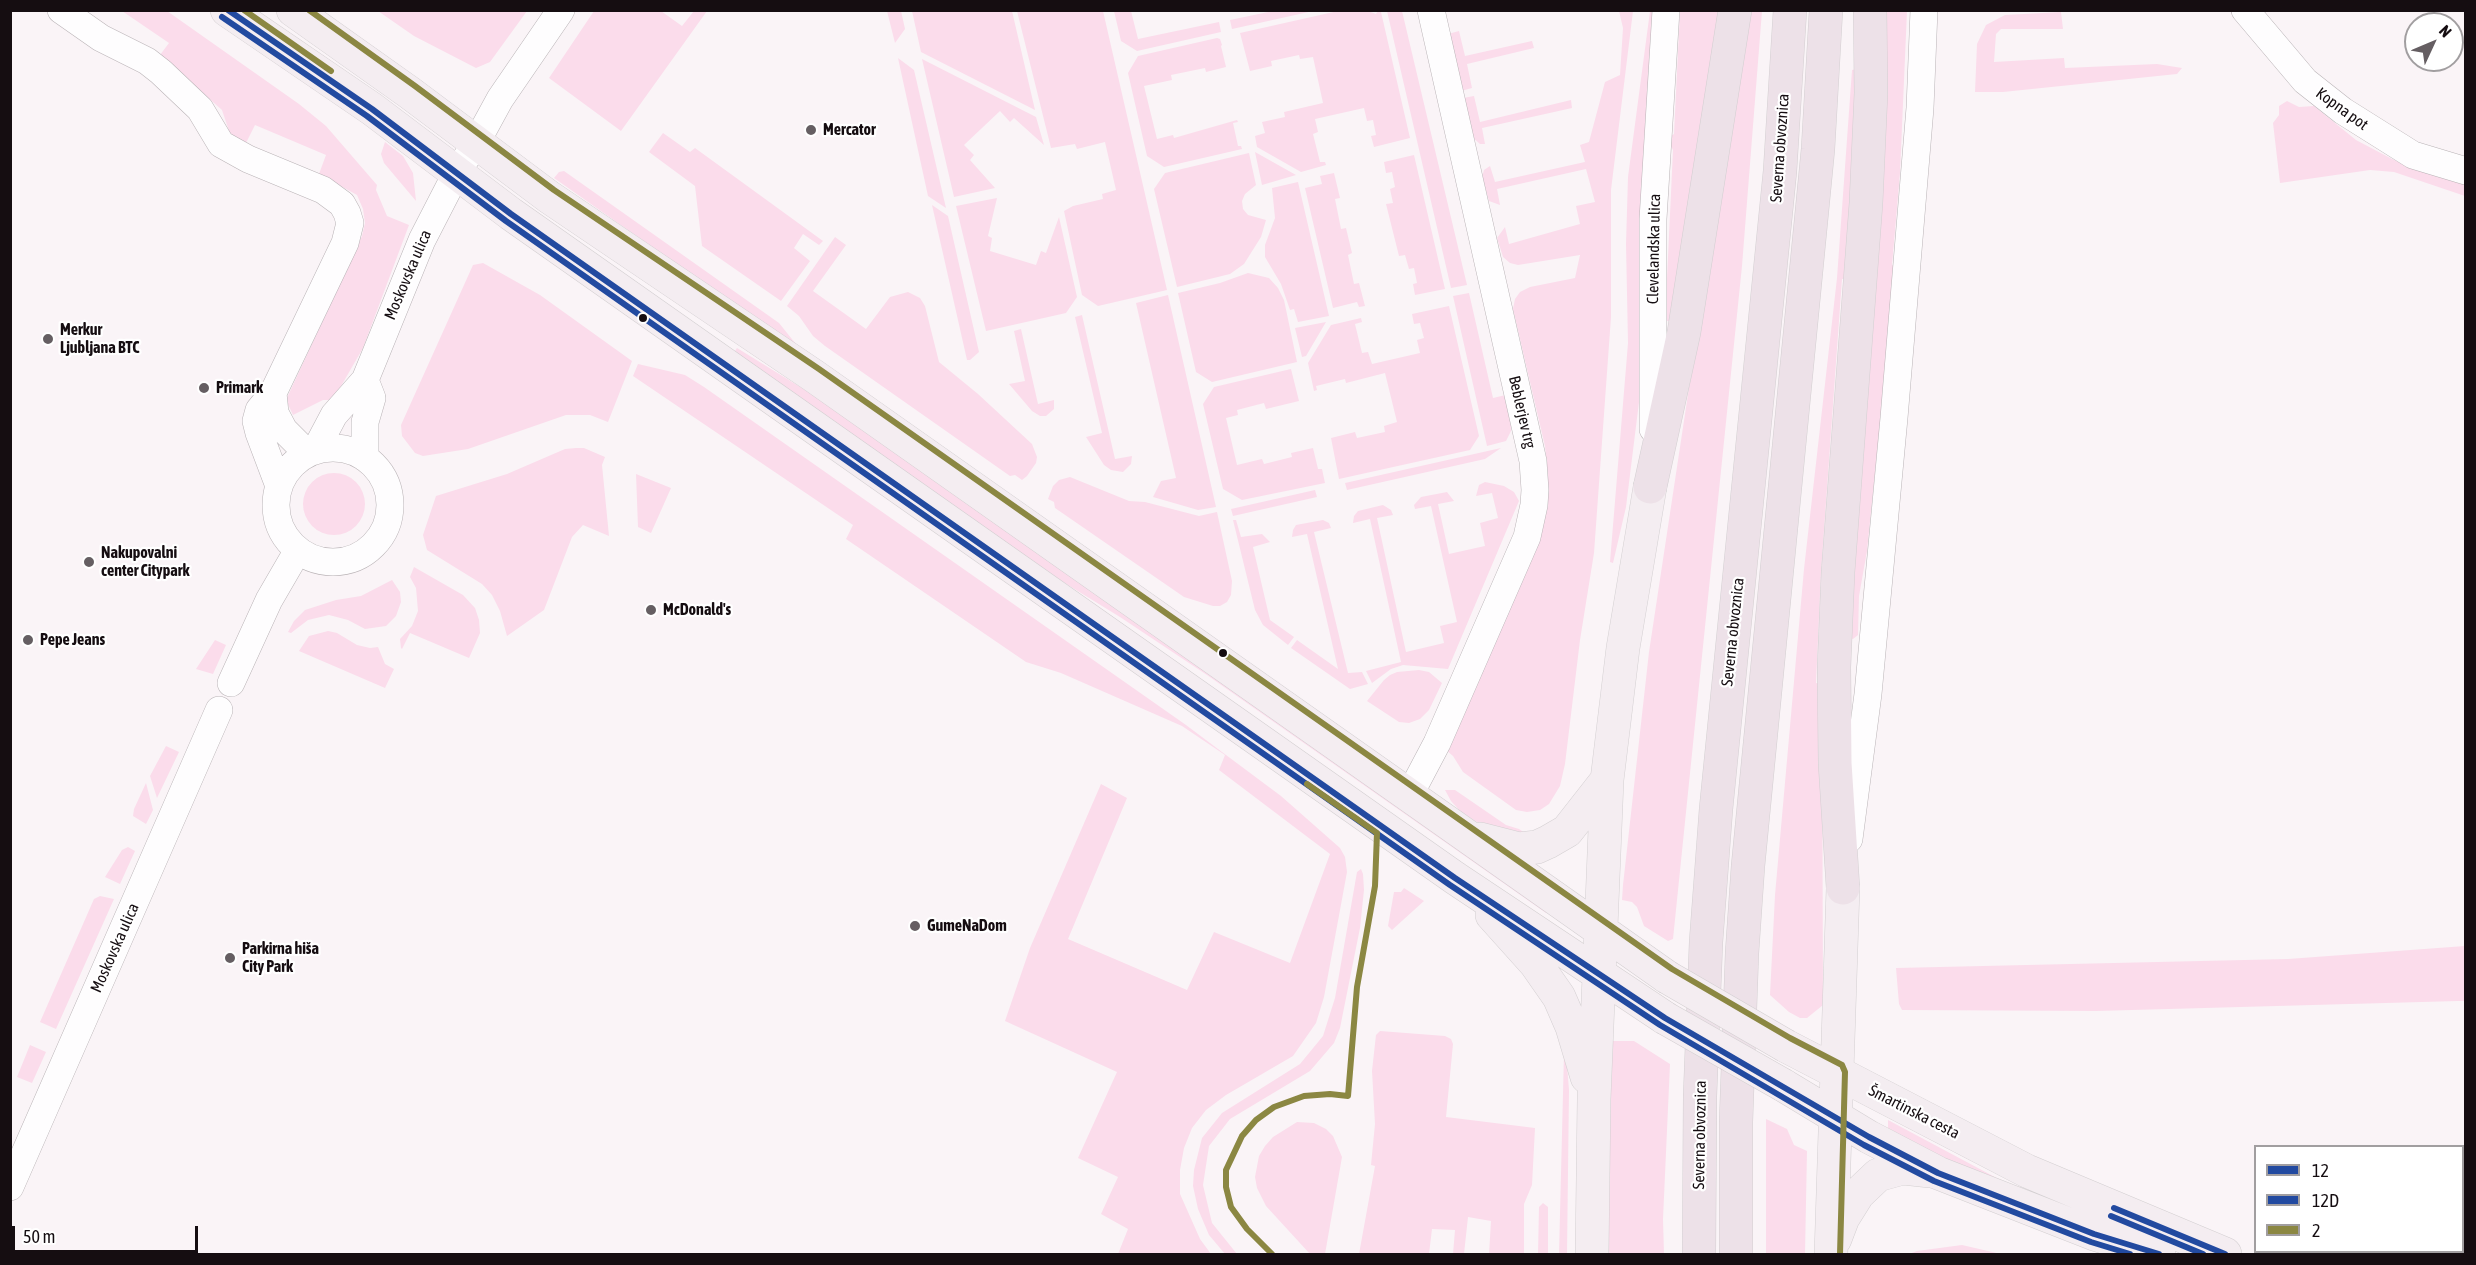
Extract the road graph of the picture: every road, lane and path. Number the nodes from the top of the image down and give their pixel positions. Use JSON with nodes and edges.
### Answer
{"nodes":[{"id":1,"x":227,"y":10,"type":"edge"},
{"id":2,"x":293,"y":10,"type":"edge"},
{"id":3,"x":561,"y":10,"type":"edge"},
{"id":4,"x":1431,"y":10,"type":"edge"},
{"id":5,"x":1666,"y":10,"type":"edge"},
{"id":6,"x":1735,"y":10,"type":"edge"},
{"id":7,"x":1790,"y":10,"type":"edge"},
{"id":8,"x":1826,"y":10,"type":"edge"},
{"id":9,"x":1870,"y":10,"type":"edge"},
{"id":10,"x":1924,"y":10,"type":"edge"},
{"id":11,"x":2245,"y":10,"type":"edge"},
{"id":12,"x":73,"y":25,"type":"edge"},
{"id":13,"x":476,"y":143,"type":"junction"},
{"id":14,"x":2466,"y":171,"type":"edge"},
{"id":15,"x":458,"y":172,"type":"junction"},
{"id":16,"x":365,"y":380,"type":"junction"},
{"id":17,"x":273,"y":393,"type":"junction"},
{"id":18,"x":311,"y":451,"type":"junction"},
{"id":19,"x":365,"y":458,"type":"junction"},
{"id":20,"x":279,"y":486,"type":"junction"},
{"id":21,"x":1650,"y":487,"type":"junction"},
{"id":22,"x":298,"y":550,"type":"junction"},
{"id":23,"x":231,"y":683,"type":"dead end"},
{"id":24,"x":219,"y":710,"type":"dead end"},
{"id":25,"x":1607,"y":780,"type":"junction"},
{"id":26,"x":1409,"y":796,"type":"junction"},
{"id":27,"x":1452,"y":826,"type":"junction"},
{"id":28,"x":1455,"y":878,"type":"junction"},
{"id":29,"x":1843,"y":888,"type":"junction"},
{"id":30,"x":1602,"y":931,"type":"junction"},
{"id":31,"x":1600,"y":973,"type":"junction"},
{"id":32,"x":1836,"y":1072,"type":"junction"},
{"id":33,"x":1594,"y":1099,"type":"junction"},
{"id":34,"x":1835,"y":1116,"type":"junction"},
{"id":35,"x":1938,"y":1173,"type":"junction"},
{"id":36,"x":10,"y":1187,"type":"edge"},
{"id":37,"x":1831,"y":1253,"type":"edge"},
{"id":38,"x":1592,"y":1254,"type":"edge"},
{"id":39,"x":1700,"y":1254,"type":"edge"},
{"id":40,"x":1736,"y":1254,"type":"edge"},
{"id":41,"x":2159,"y":1254,"type":"edge"},
{"id":42,"x":2225,"y":1254,"type":"edge"}],
"edges":[{"from":1,"to":15,"type":"main road"},
{"from":2,"to":13,"type":"main road","name":"Šmartinska cesta"},
{"from":3,"to":13,"type":"street","name":"Moskovska ulica"},
{"from":4,"to":26,"type":"street","name":"Beblerjev trg"},
{"from":5,"to":21,"type":"street","name":"Clevelandska ulica"},
{"from":6,"to":21,"type":"highway"},
{"from":7,"to":39,"type":"highway","name":"Severna obvoznica"},
{"from":8,"to":40,"type":"highway"},
{"from":9,"to":29,"type":"highway"},
{"from":10,"to":29,"type":"street"},
{"from":11,"to":14,"type":"street","name":"Kopna pot"},
{"from":12,"to":17,"type":"street"},
{"from":13,"to":15,"type":"street","name":"Moskovska ulica"},
{"from":13,"to":26,"type":"main road","name":"Šmartinska cesta"},
{"from":15,"to":16,"type":"street","name":"Moskovska ulica"},
{"from":15,"to":28,"type":"main road"},
{"from":16,"to":18,"type":"street","name":"Moskovska ulica"},
{"from":16,"to":19,"type":"street"},
{"from":17,"to":18,"type":"street"},
{"from":17,"to":20,"type":"street"},
{"from":18,"to":19,"type":"street"},
{"from":18,"to":20,"type":"street"},
{"from":19,"to":22,"type":"street"},
{"from":20,"to":22,"type":"street"},
{"from":21,"to":25,"type":"main road"},
{"from":22,"to":23,"type":"street"},
{"from":24,"to":36,"type":"street","name":"Moskovska ulica"},
{"from":25,"to":27,"type":"main road"},
{"from":25,"to":30,"type":"main road"},
{"from":26,"to":27,"type":"main road","name":"Šmartinska cesta"},
{"from":27,"to":30,"type":"main road","name":"Šmartinska cesta"},
{"from":28,"to":31,"type":"main road"},
{"from":28,"to":33,"type":"main road"},
{"from":29,"to":32,"type":"main road"},
{"from":30,"to":31,"type":"main road"},
{"from":30,"to":32,"type":"main road","name":"Šmartinska cesta","bridge":true},
{"from":31,"to":33,"type":"main road"},
{"from":31,"to":34,"type":"main road","bridge":true},
{"from":32,"to":34,"type":"main road"},
{"from":32,"to":42,"type":"main road","name":"Šmartinska cesta"},
{"from":33,"to":38,"type":"main road"},
{"from":34,"to":35,"type":"main road"},
{"from":34,"to":37,"type":"main road"},
{"from":35,"to":37,"type":"main road"},
{"from":35,"to":41,"type":"main road"}]}
